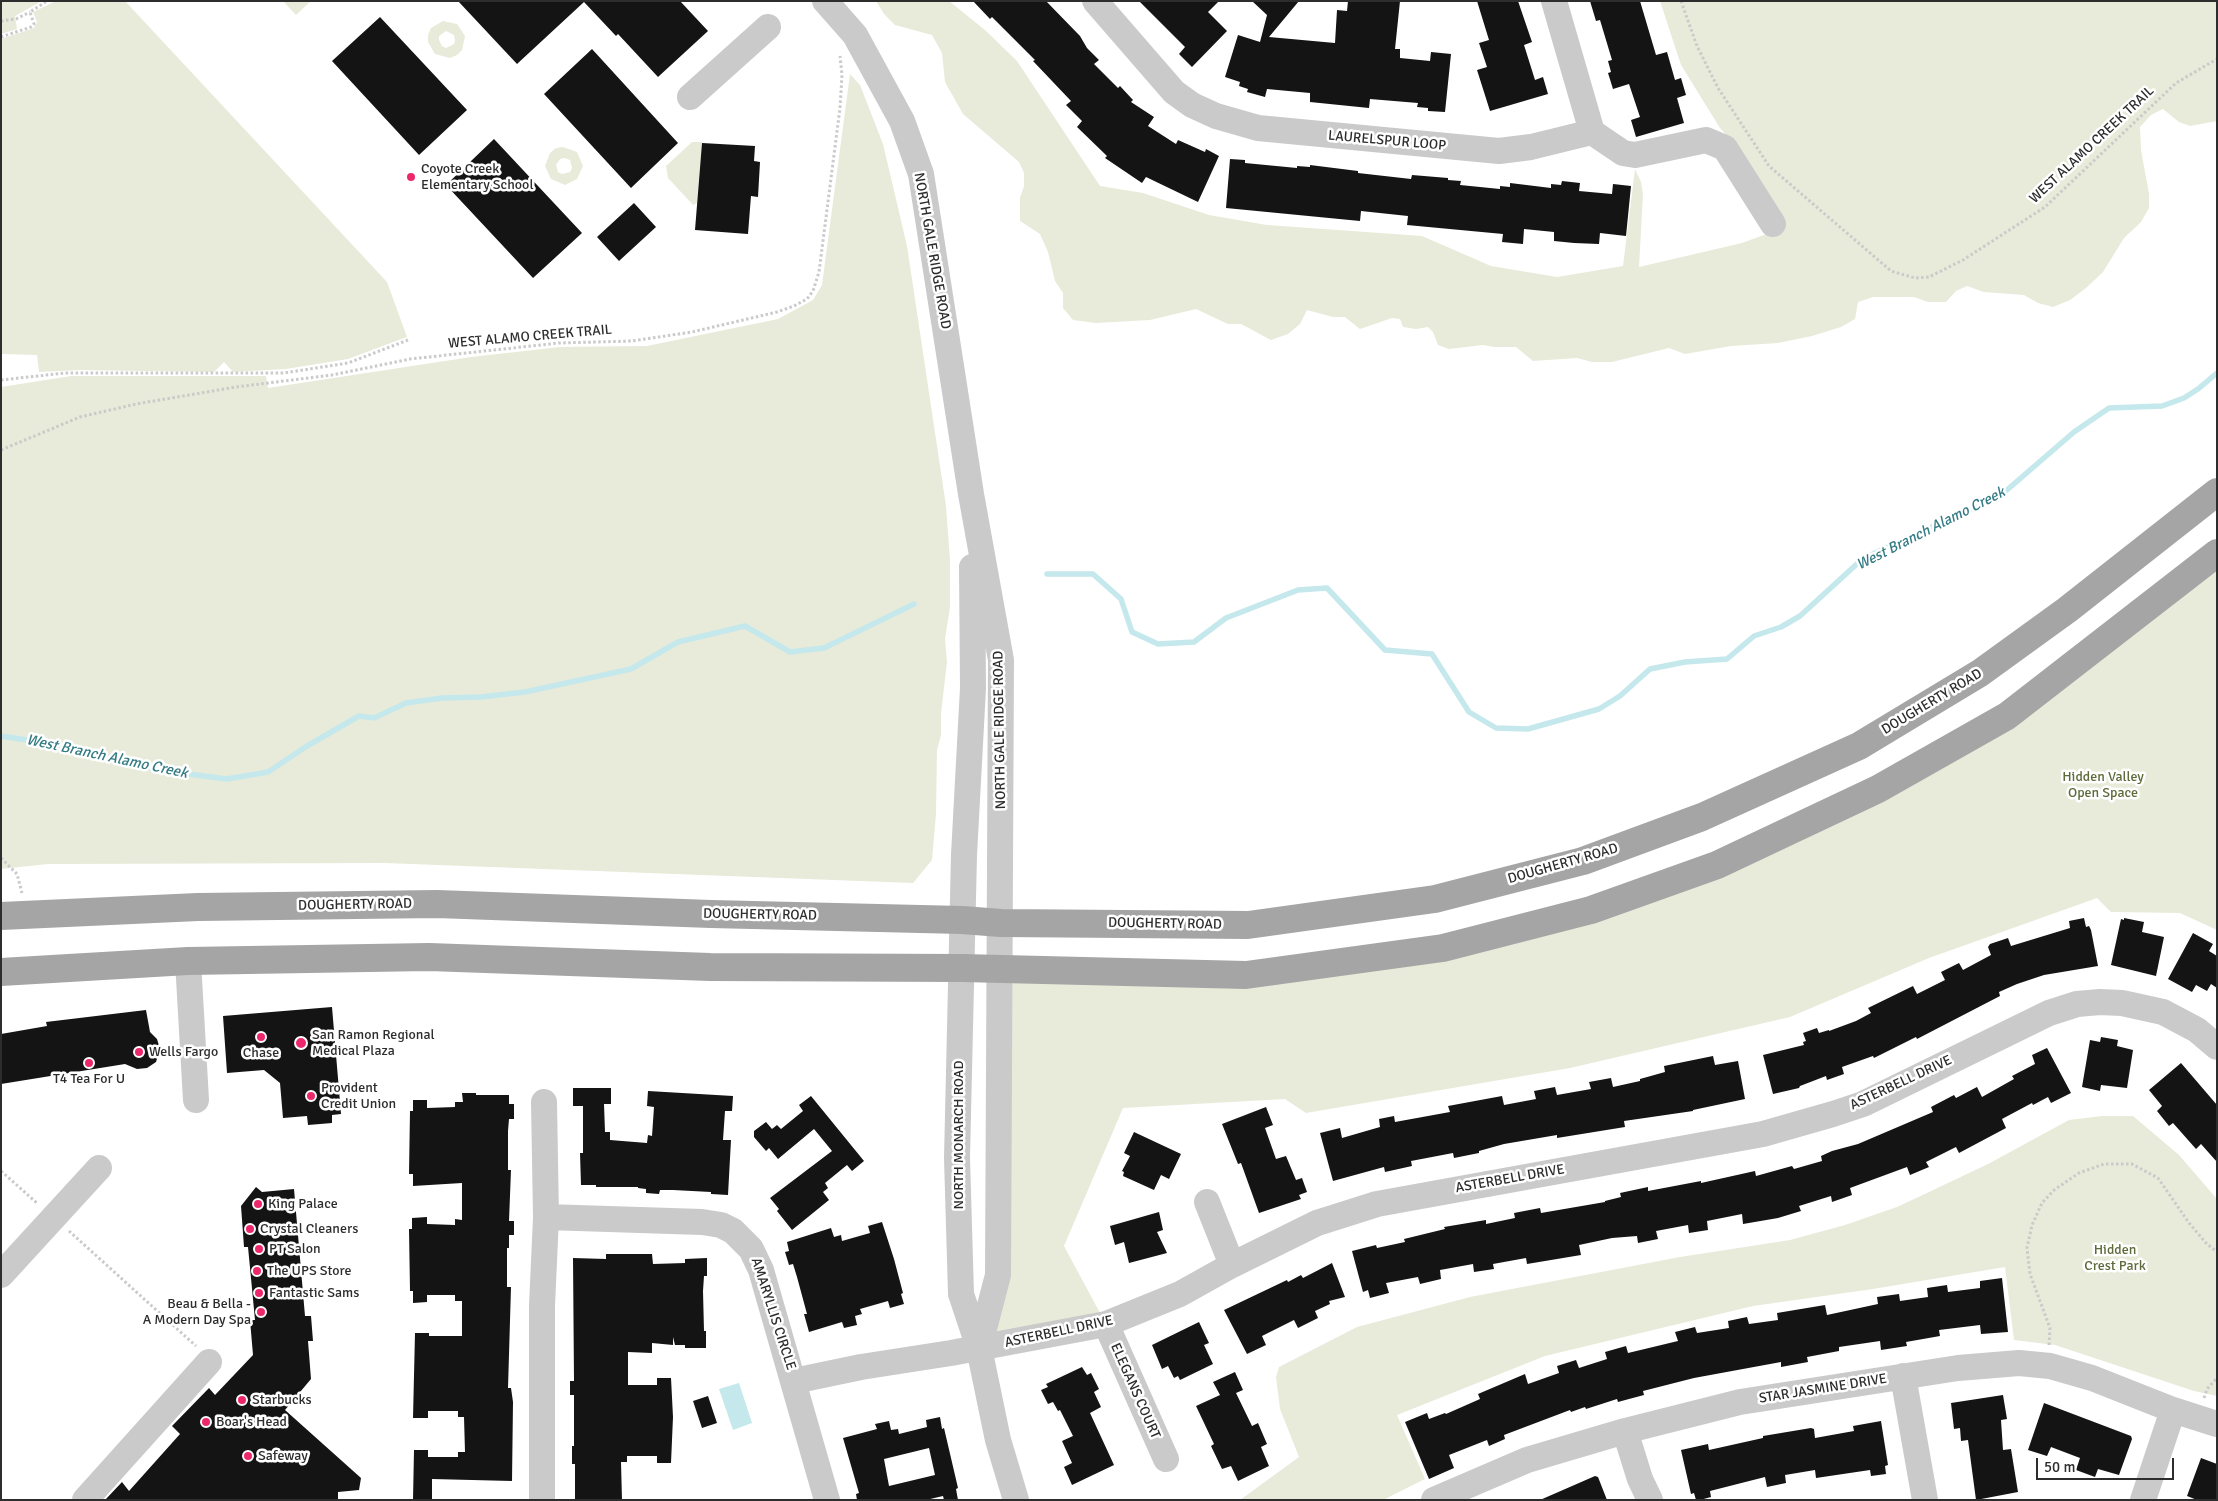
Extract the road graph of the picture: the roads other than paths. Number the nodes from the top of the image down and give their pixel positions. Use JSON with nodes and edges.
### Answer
{"nodes":[{"id":1,"x":825,"y":1,"type":"edge"},
{"id":2,"x":1095,"y":1,"type":"edge"},
{"id":3,"x":1554,"y":1,"type":"edge"},
{"id":4,"x":768,"y":27,"type":"dead end"},
{"id":5,"x":690,"y":97,"type":"dead end"},
{"id":6,"x":1592,"y":132,"type":"junction"},
{"id":7,"x":1773,"y":224,"type":"dead end"},
{"id":8,"x":2217,"y":492,"type":"edge"},
{"id":9,"x":971,"y":494,"type":"junction"},
{"id":10,"x":2217,"y":553,"type":"edge"},
{"id":11,"x":1,"y":916,"type":"edge"},
{"id":12,"x":962,"y":920,"type":"junction"},
{"id":13,"x":1001,"y":922,"type":"junction"},
{"id":14,"x":188,"y":961,"type":"junction"},
{"id":15,"x":962,"y":968,"type":"junction"},
{"id":16,"x":999,"y":969,"type":"junction"},
{"id":17,"x":1,"y":972,"type":"edge"},
{"id":18,"x":2217,"y":1047,"type":"edge"},
{"id":19,"x":196,"y":1100,"type":"dead end"},
{"id":20,"x":544,"y":1102,"type":"dead end"},
{"id":21,"x":99,"y":1168,"type":"dead end"},
{"id":22,"x":1207,"y":1202,"type":"dead end"},
{"id":23,"x":546,"y":1217,"type":"junction"},
{"id":24,"x":1232,"y":1265,"type":"junction"},
{"id":25,"x":1,"y":1275,"type":"edge"},
{"id":26,"x":1106,"y":1324,"type":"junction"},
{"id":27,"x":979,"y":1348,"type":"junction"},
{"id":28,"x":206,"y":1357,"type":"road end"},
{"id":29,"x":1903,"y":1376,"type":"junction"},
{"id":30,"x":794,"y":1381,"type":"junction"},
{"id":31,"x":2173,"y":1410,"type":"junction"},
{"id":32,"x":2217,"y":1424,"type":"edge"},
{"id":33,"x":1625,"y":1431,"type":"junction"},
{"id":34,"x":1166,"y":1459,"type":"dead end"},
{"id":35,"x":85,"y":1500,"type":"edge"},
{"id":36,"x":542,"y":1500,"type":"edge"},
{"id":37,"x":827,"y":1500,"type":"edge"},
{"id":38,"x":1016,"y":1500,"type":"edge"},
{"id":39,"x":1434,"y":1500,"type":"edge"},
{"id":40,"x":1650,"y":1500,"type":"edge"},
{"id":41,"x":1925,"y":1500,"type":"edge"},
{"id":42,"x":2144,"y":1500,"type":"edge"}],
"edges":[{"from":1,"to":9,"type":"street","name":"NORTH GALE RIDGE ROAD"},
{"from":2,"to":6,"type":"street","name":"LAURELSPUR LOOP"},
{"from":3,"to":6,"type":"street"},
{"from":4,"to":5,"type":"street"},
{"from":6,"to":7,"type":"street"},
{"from":8,"to":13,"type":"main road","name":"DOUGHERTY ROAD"},
{"from":9,"to":12,"type":"street","name":"NORTH GALE RIDGE ROAD"},
{"from":9,"to":13,"type":"street","name":"NORTH GALE RIDGE ROAD"},
{"from":10,"to":16,"type":"main road"},
{"from":11,"to":12,"type":"main road","name":"DOUGHERTY ROAD"},
{"from":12,"to":13,"type":"main road","name":"DOUGHERTY ROAD"},
{"from":12,"to":15,"type":"street","name":"NORTH MONARCH ROAD"},
{"from":13,"to":16,"type":"street","name":"NORTH GALE RIDGE ROAD"},
{"from":14,"to":15,"type":"main road"},
{"from":14,"to":17,"type":"main road"},
{"from":14,"to":19,"type":"street"},
{"from":15,"to":16,"type":"main road"},
{"from":15,"to":27,"type":"street","name":"NORTH MONARCH ROAD"},
{"from":16,"to":27,"type":"street","name":"NORTH MONARCH ROAD"},
{"from":18,"to":24,"type":"street","name":"ASTERBELL DRIVE"},
{"from":20,"to":23,"type":"street"},
{"from":21,"to":25,"type":"street"},
{"from":22,"to":24,"type":"street"},
{"from":23,"to":30,"type":"street","name":"AMARYLLIS CIRCLE"},
{"from":23,"to":36,"type":"street"},
{"from":24,"to":26,"type":"street","name":"ASTERBELL DRIVE"},
{"from":26,"to":27,"type":"street","name":"ASTERBELL DRIVE"},
{"from":26,"to":34,"type":"street","name":"ELEGANS COURT"},
{"from":27,"to":30,"type":"street","name":"ASTERBELL DRIVE"},
{"from":27,"to":38,"type":"street","name":"NORTH MONARCH ROAD"},
{"from":28,"to":35,"type":"street"},
{"from":29,"to":31,"type":"street","name":"STAR JASMINE DRIVE"},
{"from":29,"to":33,"type":"street","name":"STAR JASMINE DRIVE"},
{"from":29,"to":41,"type":"street"},
{"from":30,"to":37,"type":"street","name":"AMARYLLIS CIRCLE"},
{"from":31,"to":32,"type":"street","name":"STAR JASMINE DRIVE"},
{"from":31,"to":42,"type":"street"},
{"from":33,"to":39,"type":"street","name":"STAR JASMINE DRIVE"},
{"from":33,"to":40,"type":"street"}]}
